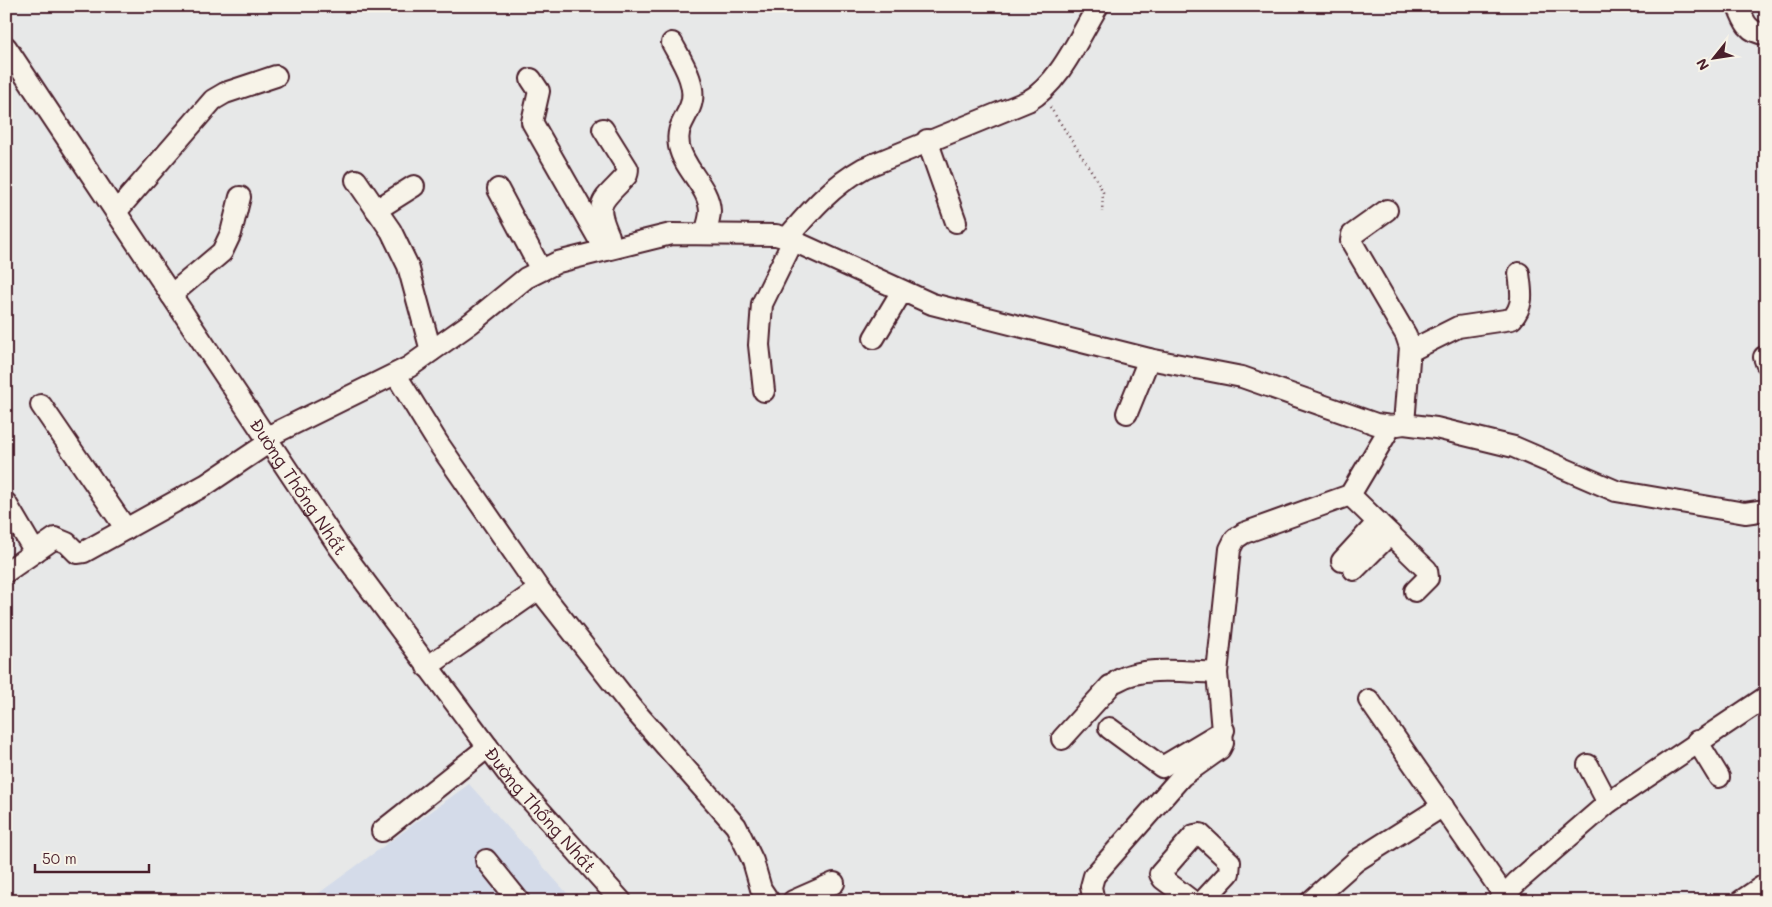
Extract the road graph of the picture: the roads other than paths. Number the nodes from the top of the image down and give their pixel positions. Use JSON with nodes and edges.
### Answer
{"nodes":[{"id":1,"x":1098,"y":6,"type":"edge"},
{"id":2,"x":1738,"y":6,"type":"edge"},
{"id":3,"x":1766,"y":34,"type":"edge"},
{"id":4,"x":672,"y":42,"type":"dead end"},
{"id":5,"x":6,"y":47,"type":"edge"},
{"id":6,"x":276,"y":76,"type":"dead end"},
{"id":7,"x":531,"y":79,"type":"dead end"},
{"id":8,"x":603,"y":130,"type":"dead end"},
{"id":9,"x":927,"y":140,"type":"junction"},
{"id":10,"x":356,"y":180,"type":"dead end"},
{"id":11,"x":414,"y":186,"type":"dead end"},
{"id":12,"x":498,"y":189,"type":"dead end"},
{"id":13,"x":240,"y":197,"type":"dead end"},
{"id":14,"x":376,"y":210,"type":"junction"},
{"id":15,"x":1387,"y":210,"type":"dead end"},
{"id":16,"x":116,"y":212,"type":"junction"},
{"id":17,"x":956,"y":222,"type":"dead end"},
{"id":18,"x":706,"y":234,"type":"junction"},
{"id":19,"x":790,"y":239,"type":"junction"},
{"id":20,"x":610,"y":249,"type":"junction"},
{"id":21,"x":541,"y":270,"type":"junction"},
{"id":22,"x":1519,"y":272,"type":"dead end"},
{"id":23,"x":902,"y":292,"type":"junction"},
{"id":24,"x":171,"y":295,"type":"junction"},
{"id":25,"x":874,"y":338,"type":"dead end"},
{"id":26,"x":431,"y":351,"type":"junction"},
{"id":27,"x":1410,"y":351,"type":"junction"},
{"id":28,"x":1149,"y":359,"type":"junction"},
{"id":29,"x":396,"y":375,"type":"junction"},
{"id":30,"x":764,"y":391,"type":"dead end"},
{"id":31,"x":41,"y":405,"type":"dead end"},
{"id":32,"x":1127,"y":413,"type":"dead end"},
{"id":33,"x":1398,"y":425,"type":"junction"},
{"id":34,"x":267,"y":441,"type":"junction"},
{"id":35,"x":1350,"y":495,"type":"junction"},
{"id":36,"x":6,"y":503,"type":"edge"},
{"id":37,"x":1766,"y":509,"type":"edge"},
{"id":38,"x":1384,"y":528,"type":"junction"},
{"id":39,"x":126,"y":529,"type":"junction"},
{"id":40,"x":35,"y":552,"type":"junction"},
{"id":41,"x":1348,"y":566,"type":"dead end"},
{"id":42,"x":6,"y":572,"type":"edge"},
{"id":43,"x":539,"y":588,"type":"junction"},
{"id":44,"x":1415,"y":592,"type":"dead end"},
{"id":45,"x":427,"y":666,"type":"junction"},
{"id":46,"x":1217,"y":672,"type":"junction"},
{"id":47,"x":1766,"y":697,"type":"edge"},
{"id":48,"x":1369,"y":700,"type":"dead end"},
{"id":49,"x":1110,"y":728,"type":"dead end"},
{"id":50,"x":1224,"y":730,"type":"junction"},
{"id":51,"x":1062,"y":740,"type":"dead end"},
{"id":52,"x":1697,"y":741,"type":"junction"},
{"id":53,"x":488,"y":747,"type":"junction"},
{"id":54,"x":1588,"y":765,"type":"dead end"},
{"id":55,"x":1719,"y":777,"type":"dead end"},
{"id":56,"x":1608,"y":803,"type":"junction"},
{"id":57,"x":1443,"y":806,"type":"junction"},
{"id":58,"x":382,"y":831,"type":"dead end"},
{"id":59,"x":486,"y":860,"type":"dead end"},
{"id":60,"x":834,"y":883,"type":"dead end"},
{"id":61,"x":1766,"y":884,"type":"edge"},
{"id":62,"x":1504,"y":899,"type":"edge"},
{"id":63,"x":519,"y":901,"type":"edge"},
{"id":64,"x":621,"y":901,"type":"edge"},
{"id":65,"x":769,"y":901,"type":"edge"},
{"id":66,"x":793,"y":901,"type":"edge"},
{"id":67,"x":1094,"y":901,"type":"edge"},
{"id":68,"x":1192,"y":901,"type":"edge"},
{"id":69,"x":1203,"y":901,"type":"edge"},
{"id":70,"x":1312,"y":901,"type":"edge"},
{"id":71,"x":1741,"y":901,"type":"edge"}],
"edges":[{"from":1,"to":9,"type":"street"},
{"from":2,"to":3,"type":"street"},
{"from":4,"to":18,"type":"street"},
{"from":5,"to":16,"type":"street","name":"Đường Thống Nhất"},
{"from":6,"to":16,"type":"street"},
{"from":7,"to":20,"type":"street"},
{"from":8,"to":20,"type":"street"},
{"from":9,"to":17,"type":"street"},
{"from":9,"to":19,"type":"street"},
{"from":10,"to":14,"type":"street"},
{"from":11,"to":14,"type":"street"},
{"from":12,"to":21,"type":"street"},
{"from":13,"to":24,"type":"street"},
{"from":14,"to":26,"type":"street"},
{"from":15,"to":27,"type":"street"},
{"from":16,"to":24,"type":"street","name":"Đường Thống Nhất"},
{"from":18,"to":19,"type":"street"},
{"from":18,"to":20,"type":"street"},
{"from":19,"to":23,"type":"street"},
{"from":19,"to":30,"type":"street"},
{"from":20,"to":21,"type":"street"},
{"from":21,"to":26,"type":"street"},
{"from":22,"to":27,"type":"street"},
{"from":23,"to":25,"type":"street"},
{"from":23,"to":28,"type":"street"},
{"from":24,"to":34,"type":"street","name":"Đường Thống Nhất"},
{"from":26,"to":29,"type":"street"},
{"from":27,"to":33,"type":"street"},
{"from":28,"to":32,"type":"street"},
{"from":28,"to":33,"type":"street"},
{"from":29,"to":34,"type":"street"},
{"from":29,"to":43,"type":"street"},
{"from":31,"to":39,"type":"street"},
{"from":33,"to":35,"type":"street"},
{"from":33,"to":37,"type":"street"},
{"from":34,"to":39,"type":"street"},
{"from":34,"to":45,"type":"street","name":"Đường Thống Nhất"},
{"from":35,"to":38,"type":"street"},
{"from":35,"to":46,"type":"street"},
{"from":36,"to":40,"type":"street"},
{"from":38,"to":41,"type":"street"},
{"from":38,"to":44,"type":"street"},
{"from":39,"to":40,"type":"street"},
{"from":40,"to":42,"type":"street"},
{"from":43,"to":45,"type":"street"},
{"from":43,"to":65,"type":"street"},
{"from":45,"to":53,"type":"street","name":"Đường Thống Nhất"},
{"from":46,"to":50,"type":"street"},
{"from":46,"to":51,"type":"street"},
{"from":47,"to":52,"type":"street"},
{"from":48,"to":57,"type":"street"},
{"from":49,"to":50,"type":"street"},
{"from":50,"to":67,"type":"street"},
{"from":52,"to":55,"type":"street"},
{"from":52,"to":56,"type":"street"},
{"from":53,"to":58,"type":"street"},
{"from":53,"to":64,"type":"street","name":"Đường Thống Nhất"},
{"from":54,"to":56,"type":"street"},
{"from":56,"to":62,"type":"street"},
{"from":57,"to":62,"type":"street"},
{"from":57,"to":70,"type":"street"},
{"from":59,"to":63,"type":"street"},
{"from":60,"to":66,"type":"street"},
{"from":61,"to":71,"type":"street"},
{"from":68,"to":69,"type":"street"}]}
